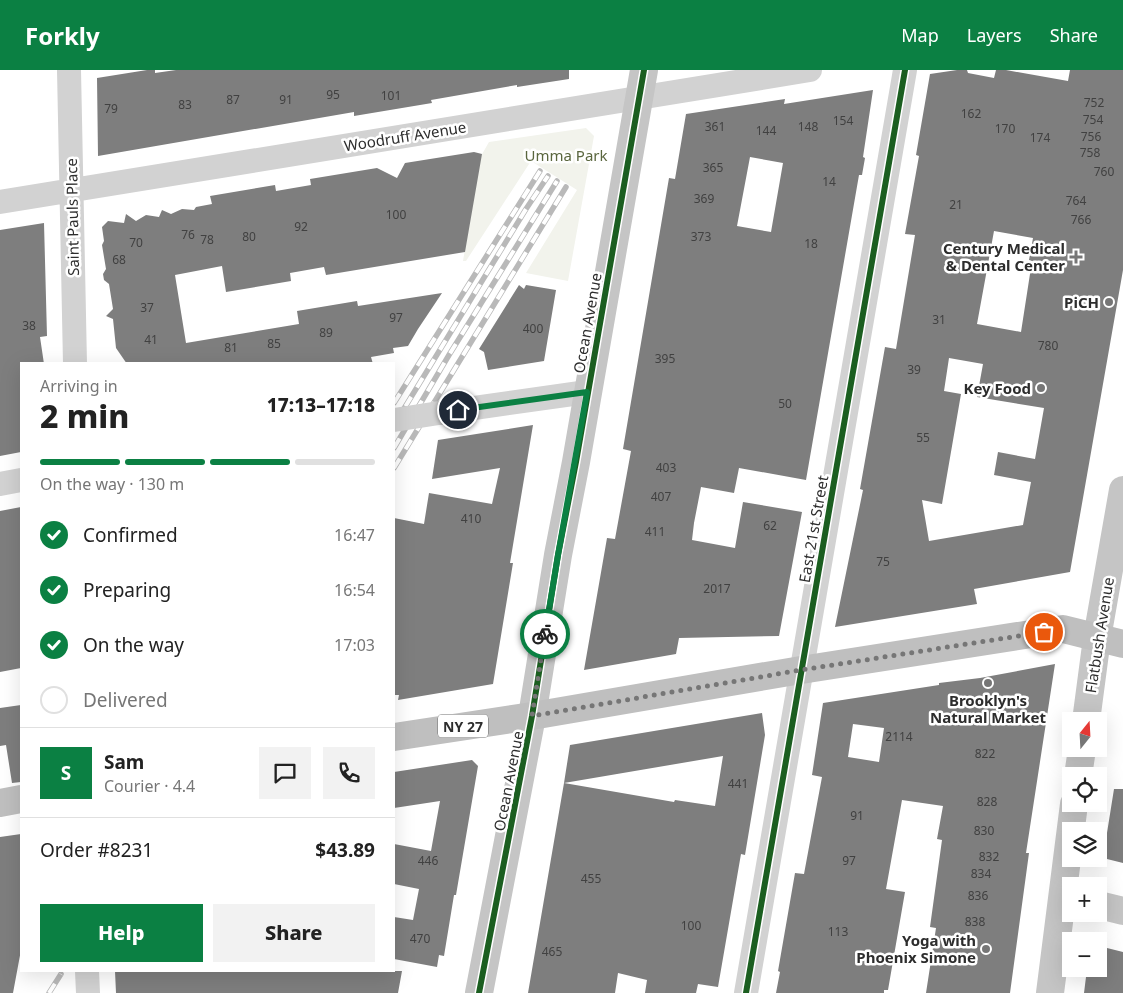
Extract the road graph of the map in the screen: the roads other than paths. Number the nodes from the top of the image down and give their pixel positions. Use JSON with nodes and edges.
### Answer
{"nodes":[{"id":1,"x":69,"y":70,"type":"edge"},
{"id":2,"x":644,"y":70,"type":"edge"},
{"id":3,"x":810,"y":70,"type":"edge"},
{"id":4,"x":905,"y":70,"type":"edge"},
{"id":5,"x":639,"y":98,"type":"junction"},
{"id":6,"x":71,"y":191,"type":"junction"},
{"id":7,"x":0,"y":202,"type":"edge"},
{"id":8,"x":75,"y":362,"type":"edge"},
{"id":9,"x":587,"y":392,"type":"junction"},
{"id":10,"x":395,"y":420,"type":"edge"},
{"id":11,"x":20,"y":480,"type":"edge"},
{"id":12,"x":0,"y":484,"type":"edge"},
{"id":13,"x":1123,"y":490,"type":"edge"},
{"id":14,"x":1110,"y":641,"type":"edge"},
{"id":15,"x":801,"y":670,"type":"junction"},
{"id":16,"x":1089,"y":712,"type":"edge"},
{"id":17,"x":532,"y":716,"type":"junction"},
{"id":18,"x":395,"y":737,"type":"edge"},
{"id":19,"x":20,"y":799,"type":"edge"},
{"id":20,"x":0,"y":803,"type":"edge"},
{"id":21,"x":1073,"y":812,"type":"edge"},
{"id":22,"x":1068,"y":877,"type":"edge"},
{"id":23,"x":1107,"y":907,"type":"edge"},
{"id":24,"x":1123,"y":911,"type":"edge"},
{"id":25,"x":1062,"y":922,"type":"edge"},
{"id":26,"x":87,"y":972,"type":"edge"},
{"id":27,"x":88,"y":993,"type":"edge"},
{"id":28,"x":479,"y":993,"type":"edge"},
{"id":29,"x":746,"y":993,"type":"edge"},
{"id":30,"x":1050,"y":993,"type":"edge"}],
"edges":[{"from":1,"to":6,"type":"street","name":"Saint Pauls Place"},
{"from":2,"to":5,"type":"main road","name":"Ocean Avenue"},
{"from":3,"to":5,"type":"street","name":"Woodruff Avenue"},
{"from":4,"to":15,"type":"street","name":"East 21st Street"},
{"from":5,"to":6,"type":"street","name":"Woodruff Avenue"},
{"from":5,"to":9,"type":"main road","name":"Ocean Avenue"},
{"from":6,"to":7,"type":"street","name":"Woodruff Avenue"},
{"from":6,"to":8,"type":"street","name":"Saint Pauls Place"},
{"from":9,"to":10,"type":"street","bridge":true},
{"from":9,"to":17,"type":"main road","name":"Ocean Avenue"},
{"from":11,"to":12,"type":"street"},
{"from":13,"to":14,"type":"main road","name":"Flatbush Avenue"},
{"from":14,"to":15,"type":"highway","number":"NY 27"},
{"from":14,"to":16,"type":"main road","name":"Flatbush Avenue"},
{"from":15,"to":17,"type":"highway","number":"NY 27"},
{"from":15,"to":29,"type":"street","name":"East 21st Street"},
{"from":17,"to":18,"type":"highway","number":"NY 27"},
{"from":17,"to":28,"type":"main road","name":"Ocean Avenue"},
{"from":19,"to":20,"type":"highway"},
{"from":21,"to":22,"type":"main road"},
{"from":23,"to":24,"type":"main road"},
{"from":25,"to":30,"type":"main road"},
{"from":26,"to":27,"type":"street"}]}
